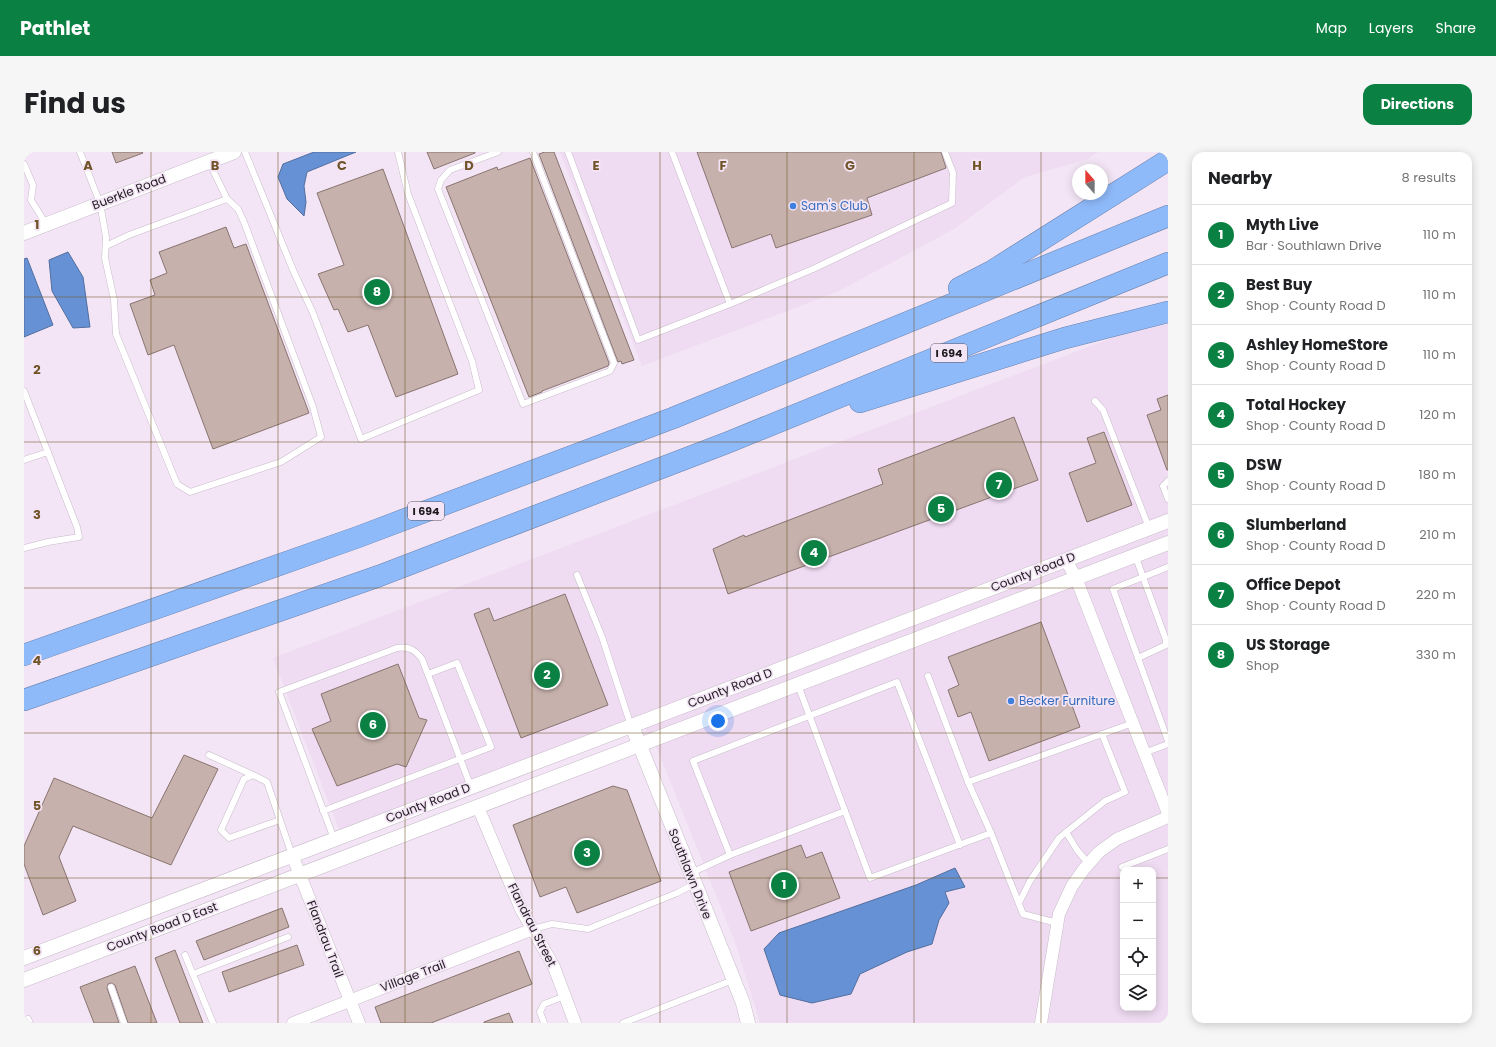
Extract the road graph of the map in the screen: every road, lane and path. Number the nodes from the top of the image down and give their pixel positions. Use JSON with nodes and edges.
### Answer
{"nodes":[{"id":1,"x":80,"y":152,"type":"edge"},
{"id":2,"x":234,"y":152,"type":"edge"},
{"id":3,"x":244,"y":152,"type":"edge"},
{"id":4,"x":398,"y":152,"type":"edge"},
{"id":5,"x":498,"y":152,"type":"edge"},
{"id":6,"x":533,"y":152,"type":"edge"},
{"id":7,"x":568,"y":152,"type":"edge"},
{"id":8,"x":672,"y":152,"type":"edge"},
{"id":9,"x":945,"y":152,"type":"edge"},
{"id":10,"x":1168,"y":160,"type":"edge"},
{"id":11,"x":209,"y":161,"type":"junction"},
{"id":12,"x":24,"y":164,"type":"edge"},
{"id":13,"x":227,"y":199,"type":"junction"},
{"id":14,"x":100,"y":203,"type":"junction"},
{"id":15,"x":1168,"y":216,"type":"edge"},
{"id":16,"x":46,"y":224,"type":"junction"},
{"id":17,"x":24,"y":233,"type":"edge"},
{"id":18,"x":106,"y":246,"type":"junction"},
{"id":19,"x":1168,"y":263,"type":"edge"},
{"id":20,"x":730,"y":304,"type":"junction"},
{"id":21,"x":1168,"y":312,"type":"edge"},
{"id":22,"x":823,"y":357,"type":"junction"},
{"id":23,"x":24,"y":391,"type":"edge"},
{"id":24,"x":1095,"y":401,"type":"dead end"},
{"id":25,"x":729,"y":442,"type":"junction"},
{"id":26,"x":48,"y":452,"type":"junction"},
{"id":27,"x":24,"y":460,"type":"edge"},
{"id":28,"x":1168,"y":481,"type":"edge"},
{"id":29,"x":1168,"y":499,"type":"edge"},
{"id":30,"x":1168,"y":521,"type":"edge"},
{"id":31,"x":1149,"y":528,"type":"junction"},
{"id":32,"x":1168,"y":543,"type":"edge"},
{"id":33,"x":24,"y":548,"type":"edge"},
{"id":34,"x":1135,"y":555,"type":"junction"},
{"id":35,"x":1066,"y":560,"type":"junction"},
{"id":36,"x":1168,"y":567,"type":"edge"},
{"id":37,"x":578,"y":575,"type":"dead end"},
{"id":38,"x":1143,"y":577,"type":"junction"},
{"id":39,"x":1076,"y":578,"type":"junction"},
{"id":40,"x":24,"y":655,"type":"edge"},
{"id":41,"x":1138,"y":658,"type":"junction"},
{"id":42,"x":428,"y":674,"type":"junction"},
{"id":43,"x":928,"y":676,"type":"dead end"},
{"id":44,"x":798,"y":685,"type":"junction"},
{"id":45,"x":24,"y":700,"type":"edge"},
{"id":46,"x":810,"y":716,"type":"junction"},
{"id":47,"x":1132,"y":723,"type":"junction"},
{"id":48,"x":632,"y":726,"type":"junction"},
{"id":49,"x":1102,"y":734,"type":"junction"},
{"id":50,"x":1168,"y":743,"type":"edge"},
{"id":51,"x":639,"y":746,"type":"junction"},
{"id":52,"x":1144,"y":753,"type":"junction"},
{"id":53,"x":209,"y":755,"type":"dead end"},
{"id":54,"x":461,"y":760,"type":"junction"},
{"id":55,"x":253,"y":775,"type":"junction"},
{"id":56,"x":968,"y":782,"type":"junction"},
{"id":57,"x":471,"y":787,"type":"junction"},
{"id":58,"x":478,"y":807,"type":"junction"},
{"id":59,"x":324,"y":811,"type":"junction"},
{"id":60,"x":845,"y":811,"type":"junction"},
{"id":61,"x":1168,"y":813,"type":"edge"},
{"id":62,"x":1168,"y":817,"type":"edge"},
{"id":63,"x":280,"y":820,"type":"junction"},
{"id":64,"x":1066,"y":832,"type":"junction"},
{"id":65,"x":991,"y":834,"type":"junction"},
{"id":66,"x":334,"y":839,"type":"junction"},
{"id":67,"x":960,"y":845,"type":"junction"},
{"id":68,"x":1168,"y":849,"type":"edge"},
{"id":69,"x":292,"y":855,"type":"junction"},
{"id":70,"x":730,"y":855,"type":"junction"},
{"id":71,"x":1089,"y":864,"type":"junction"},
{"id":72,"x":1122,"y":867,"type":"dead end"},
{"id":73,"x":300,"y":874,"type":"junction"},
{"id":74,"x":692,"y":878,"type":"junction"},
{"id":75,"x":1019,"y":903,"type":"junction"},
{"id":76,"x":1057,"y":922,"type":"junction"},
{"id":77,"x":533,"y":929,"type":"junction"},
{"id":78,"x":288,"y":937,"type":"dead end"},
{"id":79,"x":185,"y":955,"type":"dead end"},
{"id":80,"x":24,"y":958,"type":"edge"},
{"id":81,"x":193,"y":974,"type":"junction"},
{"id":82,"x":24,"y":980,"type":"edge"},
{"id":83,"x":733,"y":980,"type":"junction"},
{"id":84,"x":111,"y":987,"type":"dead end"},
{"id":85,"x":565,"y":996,"type":"junction"},
{"id":86,"x":349,"y":1001,"type":"junction"},
{"id":87,"x":124,"y":1023,"type":"edge"},
{"id":88,"x":213,"y":1023,"type":"edge"},
{"id":89,"x":293,"y":1023,"type":"edge"},
{"id":90,"x":359,"y":1023,"type":"edge"},
{"id":91,"x":544,"y":1023,"type":"edge"},
{"id":92,"x":575,"y":1023,"type":"edge"},
{"id":93,"x":623,"y":1023,"type":"edge"},
{"id":94,"x":748,"y":1023,"type":"edge"},
{"id":95,"x":1041,"y":1023,"type":"edge"}],
"edges":[{"from":1,"to":14,"type":"lane"},
{"from":2,"to":11,"type":"street","name":"Buerkle Road"},
{"from":3,"to":4,"type":"lane"},
{"from":5,"to":6,"type":"lane"},
{"from":7,"to":20,"type":"lane"},
{"from":8,"to":20,"type":"lane"},
{"from":9,"to":20,"type":"lane"},
{"from":10,"to":22,"type":"highway"},
{"from":11,"to":13,"type":"lane"},
{"from":11,"to":14,"type":"street","name":"Buerkle Road"},
{"from":12,"to":16,"type":"lane"},
{"from":13,"to":18,"type":"lane"},
{"from":13,"to":18,"type":"lane"},
{"from":14,"to":16,"type":"street","name":"Buerkle Road"},
{"from":14,"to":18,"type":"lane"},
{"from":15,"to":22,"type":"highway","number":"I 694"},
{"from":16,"to":17,"type":"street","name":"Buerkle Road"},
{"from":19,"to":25,"type":"highway","number":"I 694"},
{"from":21,"to":25,"type":"highway"},
{"from":22,"to":40,"type":"highway","number":"I 694"},
{"from":23,"to":26,"type":"lane"},
{"from":24,"to":31,"type":"lane"},
{"from":25,"to":45,"type":"highway","number":"I 694"},
{"from":26,"to":27,"type":"lane"},
{"from":26,"to":33,"type":"lane"},
{"from":28,"to":29,"type":"lane"},
{"from":30,"to":31,"type":"street","name":"County Road D"},
{"from":31,"to":35,"type":"street","name":"County Road D"},
{"from":32,"to":34,"type":"street","name":"County Road D"},
{"from":34,"to":38,"type":"lane"},
{"from":34,"to":39,"type":"street","name":"County Road D"},
{"from":35,"to":39,"type":"street"},
{"from":35,"to":48,"type":"street","name":"County Road D"},
{"from":36,"to":38,"type":"lane"},
{"from":37,"to":48,"type":"lane"},
{"from":38,"to":41,"type":"lane"},
{"from":38,"to":41,"type":"lane"},
{"from":39,"to":44,"type":"street","name":"County Road D"},
{"from":39,"to":47,"type":"street"},
{"from":41,"to":50,"type":"lane"},
{"from":42,"to":54,"type":"lane"},
{"from":42,"to":54,"type":"lane"},
{"from":42,"to":59,"type":"lane"},
{"from":43,"to":56,"type":"lane"},
{"from":44,"to":46,"type":"lane"},
{"from":44,"to":51,"type":"street","name":"County Road D"},
{"from":46,"to":60,"type":"lane"},
{"from":46,"to":67,"type":"lane"},
{"from":46,"to":70,"type":"lane"},
{"from":47,"to":49,"type":"lane"},
{"from":47,"to":52,"type":"street"},
{"from":48,"to":51,"type":"street","name":"Southlawn Drive"},
{"from":48,"to":57,"type":"street","name":"County Road D"},
{"from":49,"to":56,"type":"lane"},
{"from":49,"to":64,"type":"lane"},
{"from":50,"to":52,"type":"lane"},
{"from":51,"to":58,"type":"street","name":"County Road D"},
{"from":51,"to":74,"type":"street","name":"Southlawn Drive"},
{"from":52,"to":61,"type":"street"},
{"from":53,"to":55,"type":"lane"},
{"from":54,"to":57,"type":"lane"},
{"from":54,"to":59,"type":"lane"},
{"from":55,"to":63,"type":"lane"},
{"from":55,"to":63,"type":"lane"},
{"from":56,"to":65,"type":"lane"},
{"from":57,"to":66,"type":"street","name":"County Road D"},
{"from":58,"to":73,"type":"street","name":"County Road D"},
{"from":58,"to":77,"type":"street","name":"Flandrau Street"},
{"from":59,"to":66,"type":"lane"},
{"from":60,"to":67,"type":"lane"},
{"from":60,"to":70,"type":"lane"},
{"from":62,"to":71,"type":"street"},
{"from":63,"to":69,"type":"lane"},
{"from":64,"to":71,"type":"lane"},
{"from":64,"to":75,"type":"lane"},
{"from":65,"to":67,"type":"lane"},
{"from":65,"to":75,"type":"lane"},
{"from":66,"to":69,"type":"street","name":"County Road D"},
{"from":68,"to":72,"type":"lane"},
{"from":69,"to":73,"type":"street","name":"Flandrau Trail"},
{"from":69,"to":80,"type":"street","name":"County Road D East"},
{"from":70,"to":74,"type":"lane"},
{"from":71,"to":76,"type":"street"},
{"from":73,"to":82,"type":"street","name":"County Road D East"},
{"from":73,"to":86,"type":"street","name":"Flandrau Trail"},
{"from":74,"to":77,"type":"lane"},
{"from":74,"to":83,"type":"street","name":"Southlawn Drive"},
{"from":75,"to":76,"type":"lane"},
{"from":76,"to":95,"type":"street"},
{"from":77,"to":85,"type":"street","name":"Flandrau Street"},
{"from":77,"to":86,"type":"street","name":"Village Trail"},
{"from":78,"to":81,"type":"lane"},
{"from":79,"to":81,"type":"lane"},
{"from":81,"to":88,"type":"lane"},
{"from":83,"to":93,"type":"lane"},
{"from":83,"to":94,"type":"street","name":"Southlawn Drive"},
{"from":84,"to":87,"type":"lane"},
{"from":85,"to":91,"type":"lane"},
{"from":85,"to":92,"type":"street","name":"Flandrau Street"},
{"from":86,"to":89,"type":"street","name":"Village Trail"},
{"from":86,"to":90,"type":"street","name":"Flandrau Trail"}]}
